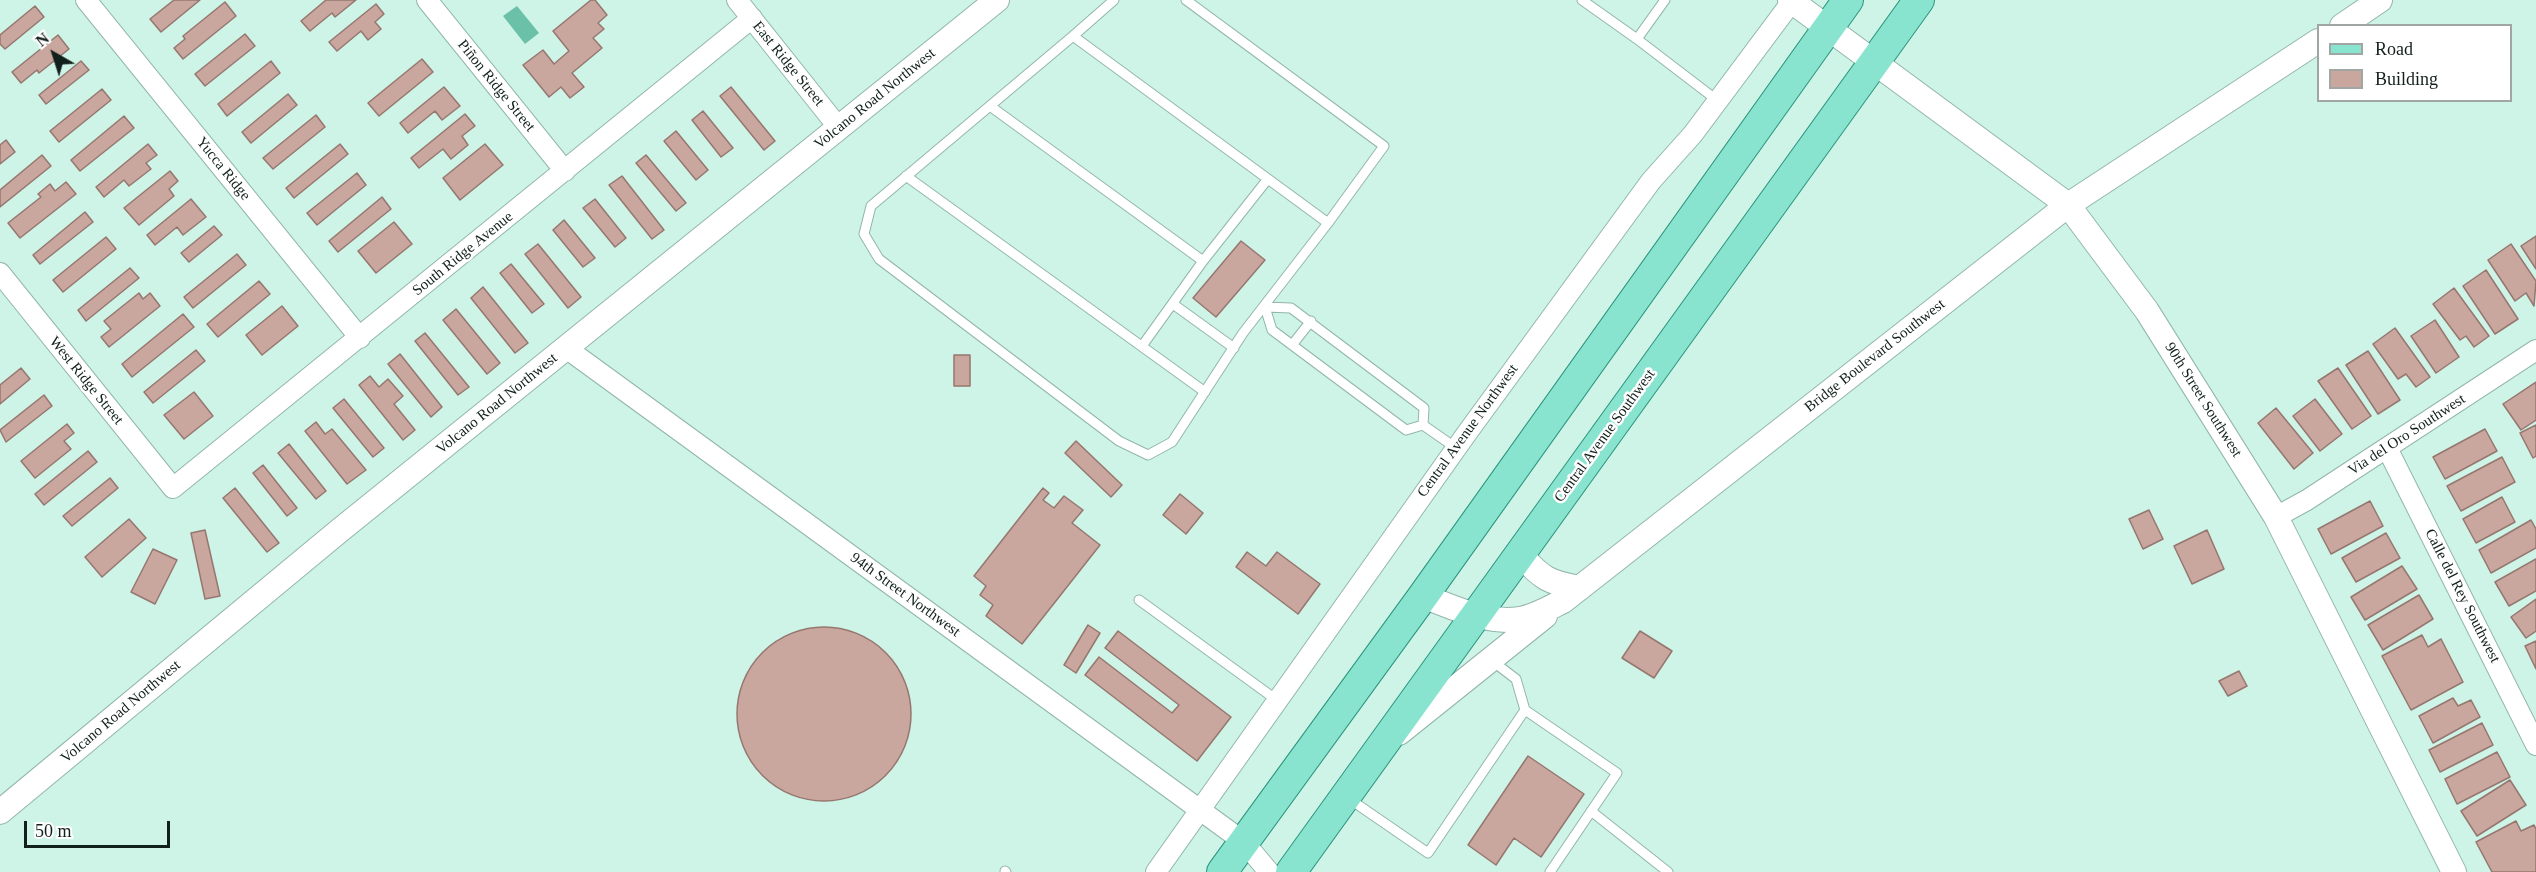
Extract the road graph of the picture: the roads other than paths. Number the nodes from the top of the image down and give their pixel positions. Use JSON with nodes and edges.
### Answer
{"nodes":[{"id":1,"x":86,"y":0,"type":"edge"},
{"id":2,"x":427,"y":0,"type":"edge"},
{"id":3,"x":737,"y":0,"type":"edge"},
{"id":4,"x":997,"y":0,"type":"edge"},
{"id":5,"x":1114,"y":0,"type":"edge"},
{"id":6,"x":1186,"y":0,"type":"edge"},
{"id":7,"x":1582,"y":0,"type":"edge"},
{"id":8,"x":1665,"y":0,"type":"edge"},
{"id":9,"x":1792,"y":0,"type":"edge"},
{"id":10,"x":1848,"y":0,"type":"edge"},
{"id":11,"x":1919,"y":0,"type":"edge"},
{"id":12,"x":2380,"y":0,"type":"edge"},
{"id":13,"x":752,"y":18,"type":"junction"},
{"id":14,"x":2345,"y":24,"type":"edge"},
{"id":15,"x":1827,"y":29,"type":"junction"},
{"id":16,"x":1073,"y":36,"type":"junction"},
{"id":17,"x":1637,"y":39,"type":"junction"},
{"id":18,"x":2317,"y":42,"type":"edge"},
{"id":19,"x":1874,"y":63,"type":"junction"},
{"id":20,"x":1718,"y":100,"type":"junction"},
{"id":21,"x":990,"y":106,"type":"junction"},
{"id":22,"x":839,"y":128,"type":"junction"},
{"id":23,"x":565,"y":171,"type":"junction"},
{"id":24,"x":906,"y":176,"type":"junction"},
{"id":25,"x":1267,"y":180,"type":"junction"},
{"id":26,"x":2068,"y":205,"type":"junction"},
{"id":27,"x":1328,"y":223,"type":"junction"},
{"id":28,"x":1203,"y":261,"type":"junction"},
{"id":29,"x":0,"y":273,"type":"edge"},
{"id":30,"x":1173,"y":304,"type":"junction"},
{"id":31,"x":1265,"y":307,"type":"junction"},
{"id":32,"x":1311,"y":321,"type":"junction"},
{"id":33,"x":360,"y":338,"type":"junction"},
{"id":34,"x":1292,"y":345,"type":"junction"},
{"id":35,"x":1142,"y":346,"type":"junction"},
{"id":36,"x":566,"y":348,"type":"junction"},
{"id":37,"x":1234,"y":348,"type":"junction"},
{"id":38,"x":2536,"y":350,"type":"edge"},
{"id":39,"x":1205,"y":392,"type":"junction"},
{"id":40,"x":1423,"y":425,"type":"junction"},
{"id":41,"x":1456,"y":448,"type":"junction"},
{"id":42,"x":2387,"y":448,"type":"junction"},
{"id":43,"x":173,"y":488,"type":"joint"},
{"id":44,"x":2276,"y":517,"type":"junction"},
{"id":45,"x":1520,"y":554,"type":"junction"},
{"id":46,"x":1571,"y":594,"type":"junction"},
{"id":47,"x":1423,"y":596,"type":"junction"},
{"id":48,"x":1139,"y":600,"type":"dead end"},
{"id":49,"x":1476,"y":616,"type":"junction"},
{"id":50,"x":1491,"y":660,"type":"junction"},
{"id":51,"x":1278,"y":701,"type":"junction"},
{"id":52,"x":1525,"y":710,"type":"junction"},
{"id":53,"x":2536,"y":745,"type":"edge"},
{"id":54,"x":1381,"y":748,"type":"junction"},
{"id":55,"x":1346,"y":797,"type":"junction"},
{"id":56,"x":1201,"y":811,"type":"junction"},
{"id":57,"x":1591,"y":811,"type":"junction"},
{"id":58,"x":0,"y":812,"type":"edge"},
{"id":59,"x":1244,"y":842,"type":"junction"},
{"id":60,"x":1156,"y":872,"type":"edge"},
{"id":61,"x":1222,"y":872,"type":"edge"},
{"id":62,"x":1269,"y":872,"type":"edge"},
{"id":63,"x":1291,"y":872,"type":"edge"},
{"id":64,"x":1550,"y":872,"type":"edge"},
{"id":65,"x":1668,"y":872,"type":"edge"},
{"id":66,"x":2454,"y":872,"type":"edge"}],
"edges":[{"from":1,"to":33,"type":"street","name":"Yucca Ridge"},
{"from":2,"to":23,"type":"street","name":"Piñon Ridge Street"},
{"from":3,"to":13,"type":"street","name":"East Ridge Street"},
{"from":4,"to":22,"type":"street","name":"Volcano Road Northwest"},
{"from":5,"to":16,"type":"lane"},
{"from":6,"to":27,"type":"lane"},
{"from":7,"to":17,"type":"lane"},
{"from":8,"to":17,"type":"lane"},
{"from":9,"to":15,"type":"street","name":"90th Street Southwest"},
{"from":9,"to":20,"type":"street","name":"Central Avenue Northwest"},
{"from":10,"to":15,"type":"main road"},
{"from":11,"to":19,"type":"main road","name":"Central Avenue Southwest"},
{"from":12,"to":14,"type":"street"},
{"from":13,"to":22,"type":"street","name":"East Ridge Street"},
{"from":13,"to":23,"type":"street","name":"South Ridge Avenue"},
{"from":15,"to":19,"type":"street","name":"90th Street Southwest"},
{"from":15,"to":47,"type":"main road"},
{"from":16,"to":21,"type":"lane"},
{"from":16,"to":25,"type":"lane"},
{"from":17,"to":20,"type":"lane"},
{"from":18,"to":26,"type":"street","name":"Bridge Boulevard Southwest"},
{"from":19,"to":26,"type":"street","name":"90th Street Southwest"},
{"from":19,"to":45,"type":"main road","name":"Central Avenue Southwest"},
{"from":20,"to":41,"type":"street","name":"Central Avenue Northwest"},
{"from":21,"to":24,"type":"lane"},
{"from":21,"to":28,"type":"lane"},
{"from":22,"to":36,"type":"street","name":"Volcano Road Northwest"},
{"from":23,"to":33,"type":"street","name":"South Ridge Avenue"},
{"from":24,"to":35,"type":"lane"},
{"from":24,"to":39,"type":"lane"},
{"from":25,"to":27,"type":"lane"},
{"from":25,"to":28,"type":"lane"},
{"from":26,"to":44,"type":"street","name":"90th Street Southwest"},
{"from":26,"to":46,"type":"street","name":"Bridge Boulevard Southwest"},
{"from":27,"to":31,"type":"lane"},
{"from":28,"to":30,"type":"lane"},
{"from":29,"to":43,"type":"street","name":"West Ridge Street"},
{"from":30,"to":35,"type":"lane"},
{"from":30,"to":37,"type":"lane"},
{"from":31,"to":32,"type":"lane"},
{"from":31,"to":34,"type":"lane"},
{"from":31,"to":37,"type":"lane"},
{"from":32,"to":34,"type":"lane"},
{"from":32,"to":40,"type":"lane"},
{"from":33,"to":43,"type":"street","name":"South Ridge Avenue"},
{"from":34,"to":40,"type":"lane"},
{"from":35,"to":39,"type":"lane"},
{"from":36,"to":56,"type":"street","name":"94th Street Northwest"},
{"from":36,"to":58,"type":"street","name":"Volcano Road Northwest"},
{"from":37,"to":39,"type":"lane"},
{"from":38,"to":42,"type":"street","name":"Via del Oro Southwest"},
{"from":40,"to":41,"type":"lane"},
{"from":41,"to":51,"type":"street","name":"Central Avenue Northwest"},
{"from":42,"to":44,"type":"street","name":"Via del Oro Southwest"},
{"from":42,"to":53,"type":"street","name":"Calle del Rey Southwest"},
{"from":44,"to":66,"type":"street","name":"90th Street Southwest"},
{"from":45,"to":46,"type":"street"},
{"from":45,"to":49,"type":"main road","name":"Central Avenue Southwest"},
{"from":46,"to":49,"type":"street","name":"Bridge Boulevard Southwest"},
{"from":46,"to":50,"type":"street"},
{"from":47,"to":49,"type":"street","name":"Bridge Boulevard Southwest"},
{"from":47,"to":59,"type":"main road"},
{"from":48,"to":51,"type":"lane"},
{"from":49,"to":54,"type":"main road","name":"Central Avenue Southwest"},
{"from":50,"to":52,"type":"lane"},
{"from":50,"to":54,"type":"street"},
{"from":51,"to":56,"type":"street","name":"Central Avenue Northwest"},
{"from":52,"to":55,"type":"lane"},
{"from":52,"to":57,"type":"lane"},
{"from":54,"to":55,"type":"main road","name":"Central Avenue Southwest"},
{"from":55,"to":63,"type":"main road","name":"Central Avenue Southwest"},
{"from":56,"to":59,"type":"street","name":"94th Street Northwest"},
{"from":56,"to":60,"type":"street","name":"Central Avenue Northwest"},
{"from":57,"to":64,"type":"lane"},
{"from":57,"to":65,"type":"lane"},
{"from":59,"to":61,"type":"main road"},
{"from":59,"to":62,"type":"street","name":"94th Street Northwest"}]}
